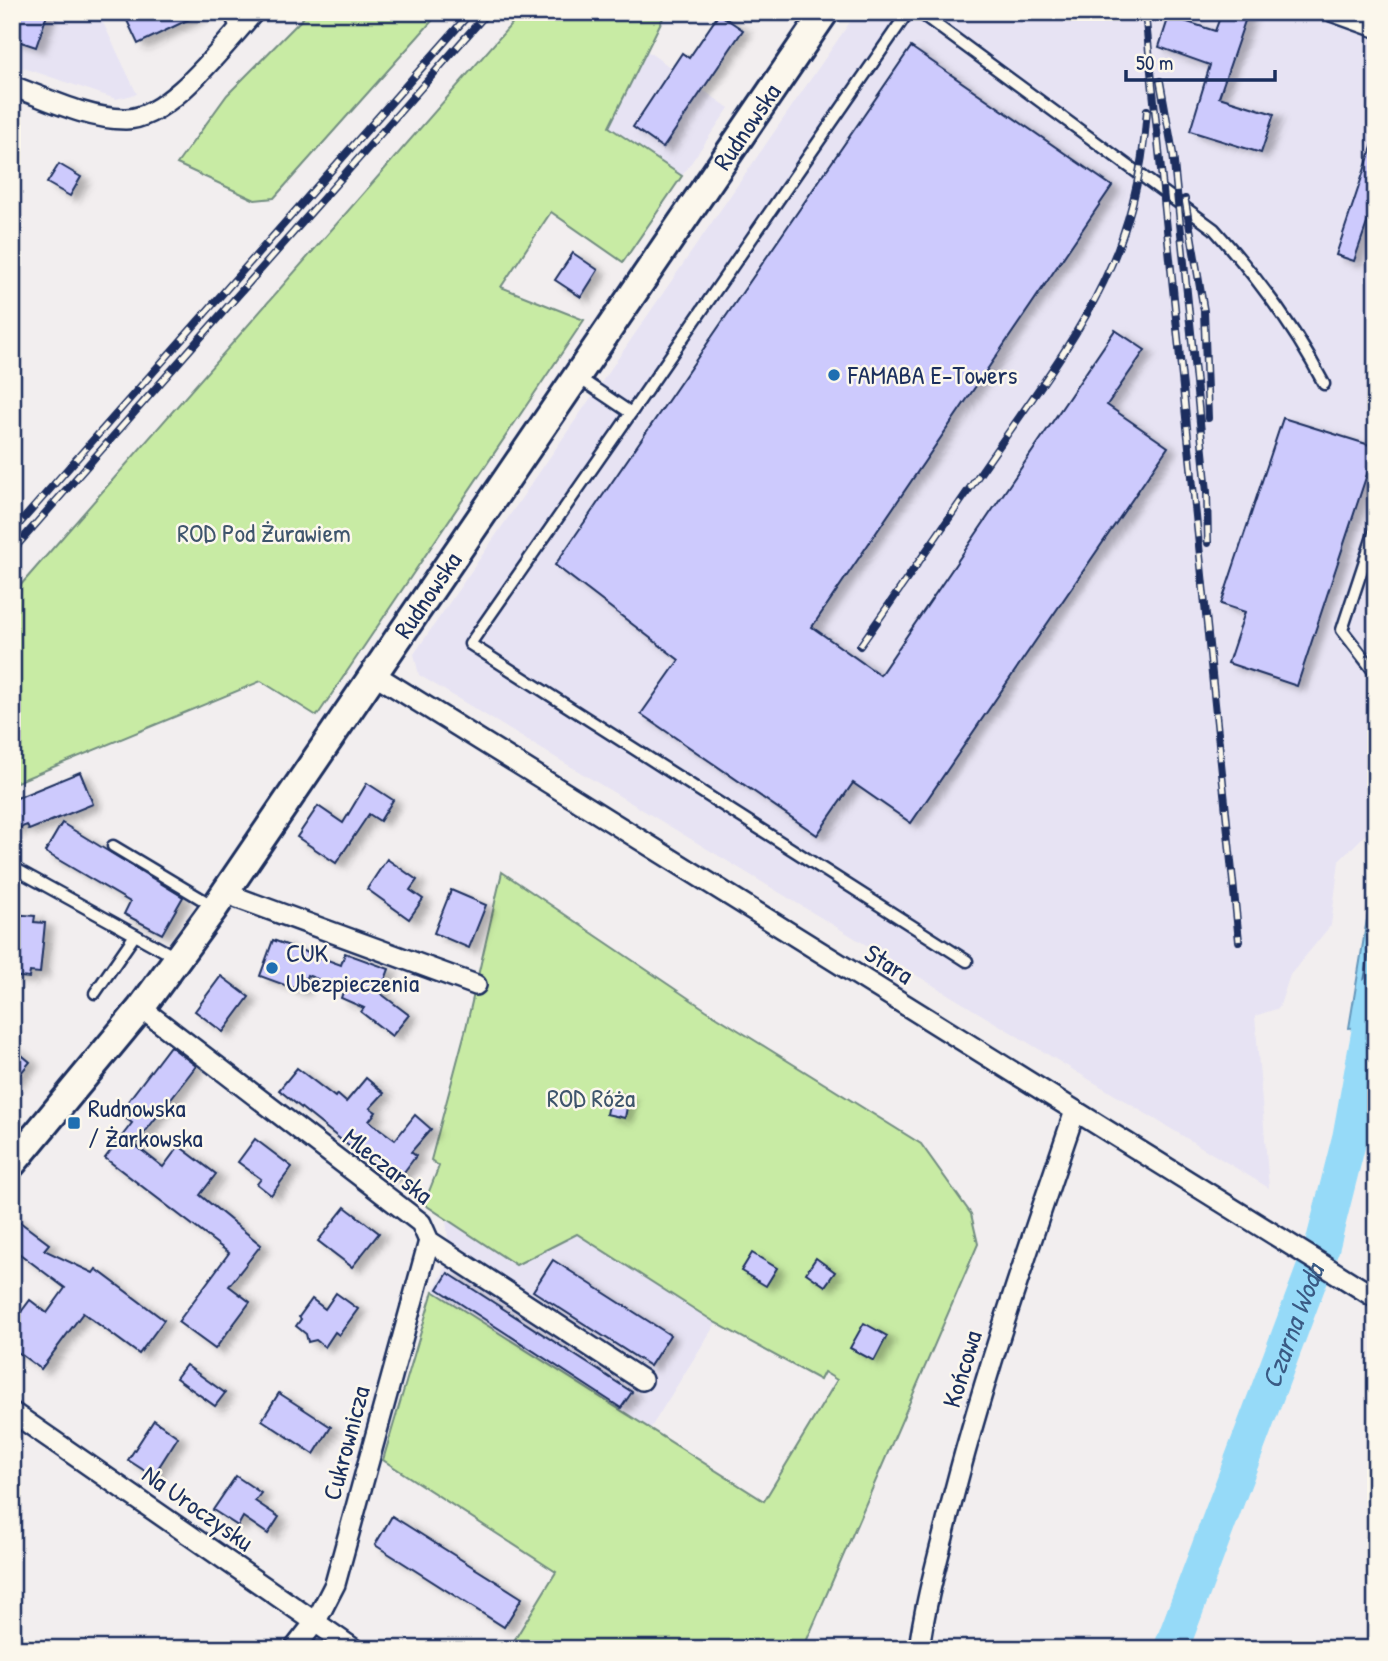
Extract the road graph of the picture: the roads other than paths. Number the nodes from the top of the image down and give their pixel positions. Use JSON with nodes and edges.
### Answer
{"nodes":[{"id":1,"x":254,"y":12,"type":"edge"},
{"id":2,"x":825,"y":12,"type":"edge"},
{"id":3,"x":908,"y":12,"type":"edge"},
{"id":4,"x":919,"y":12,"type":"edge"},
{"id":5,"x":1334,"y":12,"type":"edge"},
{"id":6,"x":233,"y":21,"type":"edge"},
{"id":7,"x":1376,"y":27,"type":"edge"},
{"id":8,"x":12,"y":86,"type":"edge"},
{"id":9,"x":579,"y":377,"type":"junction"},
{"id":10,"x":1324,"y":384,"type":"dead end"},
{"id":11,"x":631,"y":413,"type":"junction"},
{"id":12,"x":1376,"y":527,"type":"edge"},
{"id":13,"x":1374,"y":539,"type":"edge"},
{"id":14,"x":374,"y":674,"type":"junction"},
{"id":15,"x":1376,"y":674,"type":"edge"},
{"id":16,"x":113,"y":846,"type":"dead end"},
{"id":17,"x":12,"y":867,"type":"edge"},
{"id":18,"x":220,"y":899,"type":"junction"},
{"id":19,"x":135,"y":935,"type":"junction"},
{"id":20,"x":178,"y":958,"type":"junction"},
{"id":21,"x":967,"y":961,"type":"dead end"},
{"id":22,"x":476,"y":985,"type":"dead end"},
{"id":23,"x":95,"y":993,"type":"dead end"},
{"id":24,"x":141,"y":1009,"type":"junction"},
{"id":25,"x":1075,"y":1111,"type":"junction"},
{"id":26,"x":12,"y":1164,"type":"edge"},
{"id":27,"x":429,"y":1241,"type":"junction"},
{"id":28,"x":1376,"y":1298,"type":"edge"},
{"id":29,"x":642,"y":1380,"type":"dead end"},
{"id":30,"x":12,"y":1412,"type":"edge"},
{"id":31,"x":316,"y":1621,"type":"junction"},
{"id":32,"x":294,"y":1649,"type":"edge"},
{"id":33,"x":354,"y":1649,"type":"edge"},
{"id":34,"x":919,"y":1649,"type":"edge"}],
"edges":[{"from":1,"to":6,"type":"street"},
{"from":2,"to":9,"type":"main road","name":"Rudnowska"},
{"from":3,"to":11,"type":"lane"},
{"from":4,"to":10,"type":"lane"},
{"from":5,"to":7,"type":"street"},
{"from":6,"to":8,"type":"street"},
{"from":9,"to":11,"type":"lane"},
{"from":9,"to":14,"type":"main road","name":"Rudnowska"},
{"from":11,"to":21,"type":"lane"},
{"from":12,"to":13,"type":"lane"},
{"from":13,"to":15,"type":"lane"},
{"from":14,"to":18,"type":"main road","name":"Rudnowska"},
{"from":14,"to":25,"type":"street","name":"Stara"},
{"from":16,"to":18,"type":"lane"},
{"from":17,"to":19,"type":"lane"},
{"from":18,"to":20,"type":"main road","name":"Rudnowska"},
{"from":18,"to":22,"type":"street"},
{"from":19,"to":20,"type":"lane"},
{"from":19,"to":23,"type":"lane"},
{"from":20,"to":24,"type":"main road","name":"Rudnowska"},
{"from":24,"to":26,"type":"main road","name":"Rudnowska"},
{"from":24,"to":27,"type":"street","name":"Mleczarska"},
{"from":25,"to":28,"type":"street","name":"Stara"},
{"from":25,"to":34,"type":"street","name":"Końcowa"},
{"from":27,"to":29,"type":"street","name":"Mleczarska"},
{"from":27,"to":31,"type":"street","name":"Cukrownicza"},
{"from":30,"to":31,"type":"street","name":"Na Uroczysku"},
{"from":31,"to":32,"type":"street","name":"Cukrownicza"},
{"from":31,"to":33,"type":"street","name":"Na Uroczysku"}]}
